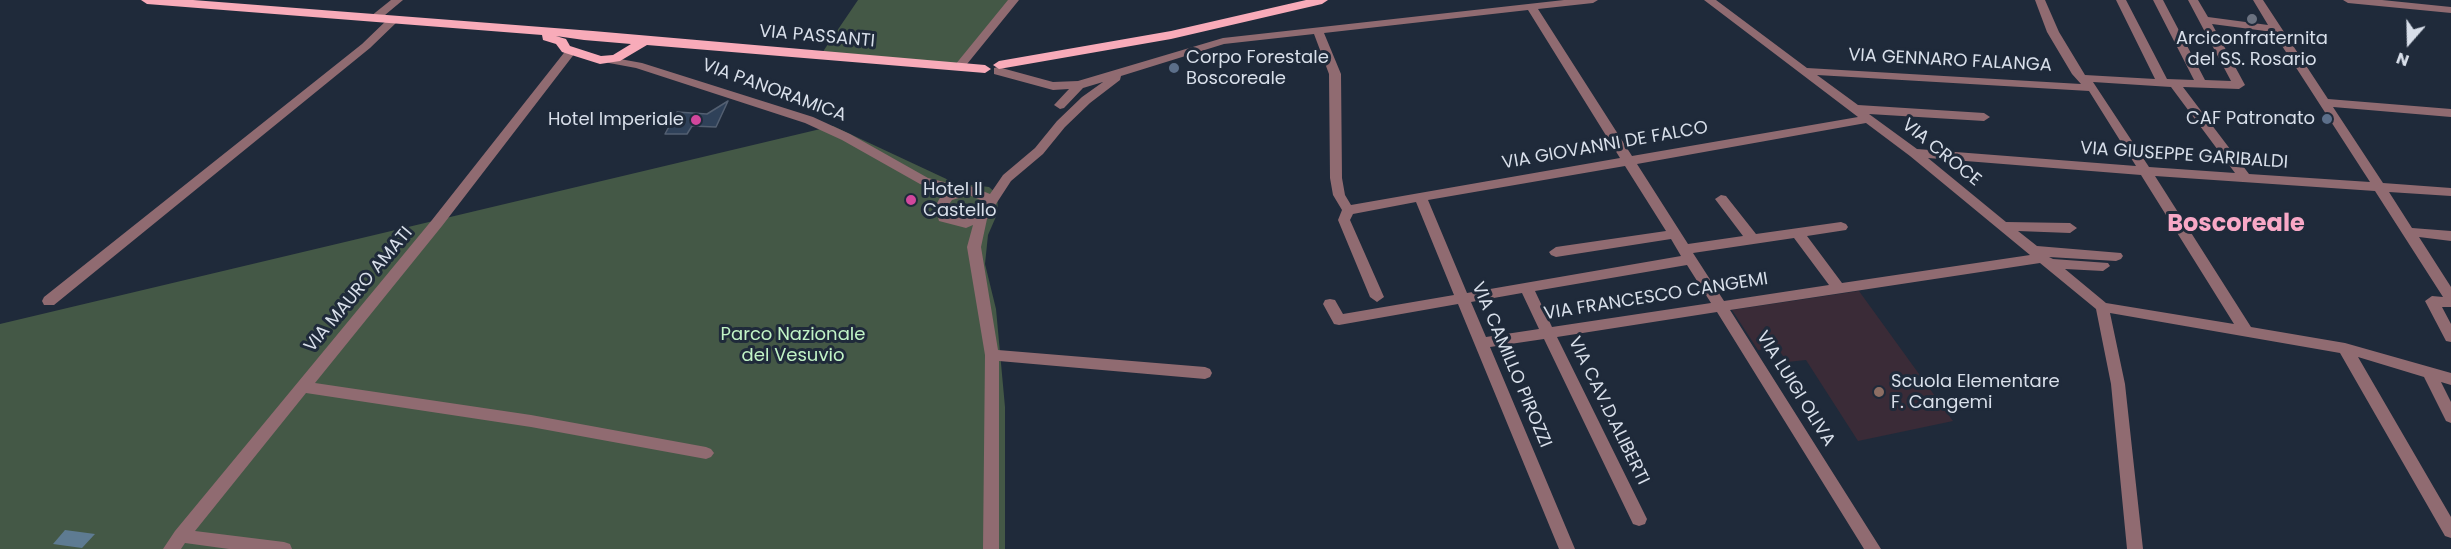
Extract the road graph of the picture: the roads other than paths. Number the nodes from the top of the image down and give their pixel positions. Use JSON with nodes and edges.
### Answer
{"nodes":[{"id":1,"x":147,"y":0,"type":"edge"},
{"id":2,"x":398,"y":0,"type":"edge"},
{"id":3,"x":1014,"y":0,"type":"edge"},
{"id":4,"x":1322,"y":0,"type":"edge"},
{"id":5,"x":1593,"y":0,"type":"edge"},
{"id":6,"x":1709,"y":0,"type":"edge"},
{"id":7,"x":2040,"y":0,"type":"edge"},
{"id":8,"x":2121,"y":0,"type":"edge"},
{"id":9,"x":2158,"y":0,"type":"edge"},
{"id":10,"x":2193,"y":0,"type":"edge"},
{"id":11,"x":2258,"y":0,"type":"edge"},
{"id":12,"x":2348,"y":0,"type":"edge"},
{"id":13,"x":2392,"y":2,"type":"edge"},
{"id":14,"x":1532,"y":8,"type":"junction"},
{"id":15,"x":2451,"y":10,"type":"edge"},
{"id":16,"x":375,"y":18,"type":"junction"},
{"id":17,"x":393,"y":20,"type":"junction"},
{"id":18,"x":2204,"y":20,"type":"junction"},
{"id":19,"x":2276,"y":28,"type":"junction"},
{"id":20,"x":533,"y":32,"type":"junction"},
{"id":21,"x":1318,"y":32,"type":"junction"},
{"id":22,"x":592,"y":34,"type":"junction"},
{"id":23,"x":610,"y":36,"type":"junction"},
{"id":24,"x":646,"y":40,"type":"junction"},
{"id":25,"x":567,"y":46,"type":"junction"},
{"id":26,"x":624,"y":52,"type":"junction"},
{"id":27,"x":609,"y":60,"type":"junction"},
{"id":28,"x":638,"y":65,"type":"junction"},
{"id":29,"x":959,"y":68,"type":"junction"},
{"id":30,"x":994,"y":68,"type":"junction"},
{"id":31,"x":1806,"y":71,"type":"junction"},
{"id":32,"x":1123,"y":72,"type":"junction"},
{"id":33,"x":2081,"y":78,"type":"junction"},
{"id":34,"x":2169,"y":83,"type":"junction"},
{"id":35,"x":1079,"y":85,"type":"junction"},
{"id":36,"x":2202,"y":85,"type":"junction"},
{"id":37,"x":1053,"y":86,"type":"junction"},
{"id":38,"x":2092,"y":88,"type":"junction"},
{"id":39,"x":1086,"y":100,"type":"junction"},
{"id":40,"x":2323,"y":102,"type":"junction"},
{"id":41,"x":1060,"y":105,"type":"junction"},
{"id":42,"x":1857,"y":109,"type":"junction"},
{"id":43,"x":2451,"y":113,"type":"edge"},
{"id":44,"x":1984,"y":117,"type":"dead end"},
{"id":45,"x":1869,"y":119,"type":"junction"},
{"id":46,"x":1061,"y":124,"type":"junction"},
{"id":47,"x":1914,"y":153,"type":"junction"},
{"id":48,"x":1629,"y":160,"type":"junction"},
{"id":49,"x":2145,"y":171,"type":"junction"},
{"id":50,"x":1007,"y":178,"type":"junction"},
{"id":51,"x":2245,"y":178,"type":"junction"},
{"id":52,"x":924,"y":181,"type":"junction"},
{"id":53,"x":2378,"y":188,"type":"junction"},
{"id":54,"x":966,"y":190,"type":"junction"},
{"id":55,"x":2451,"y":192,"type":"edge"},
{"id":56,"x":1420,"y":197,"type":"junction"},
{"id":57,"x":1721,"y":199,"type":"dead end"},
{"id":58,"x":990,"y":203,"type":"junction"},
{"id":59,"x":941,"y":207,"type":"junction"},
{"id":60,"x":1348,"y":210,"type":"junction"},
{"id":61,"x":981,"y":219,"type":"junction"},
{"id":62,"x":950,"y":221,"type":"junction"},
{"id":63,"x":2003,"y":226,"type":"junction"},
{"id":64,"x":1842,"y":227,"type":"dead end"},
{"id":65,"x":2070,"y":228,"type":"dead end"},
{"id":66,"x":2409,"y":232,"type":"junction"},
{"id":67,"x":1676,"y":234,"type":"junction"},
{"id":68,"x":1798,"y":234,"type":"junction"},
{"id":69,"x":2451,"y":236,"type":"edge"},
{"id":70,"x":1753,"y":240,"type":"junction"},
{"id":71,"x":974,"y":247,"type":"junction"},
{"id":72,"x":1556,"y":252,"type":"dead end"},
{"id":73,"x":1689,"y":254,"type":"junction"},
{"id":74,"x":2116,"y":256,"type":"dead end"},
{"id":75,"x":2042,"y":258,"type":"junction"},
{"id":76,"x":2103,"y":266,"type":"dead end"},
{"id":77,"x":1526,"y":287,"type":"junction"},
{"id":78,"x":1838,"y":288,"type":"junction"},
{"id":79,"x":1377,"y":297,"type":"dead end"},
{"id":80,"x":1462,"y":297,"type":"junction"},
{"id":81,"x":2451,"y":300,"type":"edge"},
{"id":82,"x":49,"y":301,"type":"dead end"},
{"id":83,"x":1330,"y":303,"type":"dead end"},
{"id":84,"x":1719,"y":306,"type":"junction"},
{"id":85,"x":2102,"y":307,"type":"junction"},
{"id":86,"x":2246,"y":331,"type":"junction"},
{"id":87,"x":1548,"y":332,"type":"junction"},
{"id":88,"x":2451,"y":337,"type":"edge"},
{"id":89,"x":1481,"y":343,"type":"junction"},
{"id":90,"x":2345,"y":348,"type":"junction"},
{"id":91,"x":993,"y":355,"type":"junction"},
{"id":92,"x":2429,"y":372,"type":"junction"},
{"id":93,"x":1205,"y":373,"type":"dead end"},
{"id":94,"x":2451,"y":379,"type":"edge"},
{"id":95,"x":302,"y":387,"type":"junction"},
{"id":96,"x":2451,"y":417,"type":"edge"},
{"id":97,"x":705,"y":453,"type":"dead end"},
{"id":98,"x":1639,"y":519,"type":"dead end"},
{"id":99,"x":2451,"y":531,"type":"edge"},
{"id":100,"x":176,"y":543,"type":"edge"},
{"id":101,"x":284,"y":549,"type":"edge"},
{"id":102,"x":991,"y":549,"type":"edge"},
{"id":103,"x":1567,"y":549,"type":"edge"},
{"id":104,"x":1873,"y":549,"type":"edge"},
{"id":105,"x":2135,"y":549,"type":"edge"}],
"edges":[{"from":1,"to":16,"type":"main road","name":"VIA PASSANTI"},
{"from":2,"to":16,"type":"street"},
{"from":3,"to":29,"type":"street"},
{"from":4,"to":30,"type":"main road"},
{"from":5,"to":14,"type":"street","name":"VIA PASSANTI"},
{"from":6,"to":31,"type":"street","name":"VIA CROCE"},
{"from":7,"to":33,"type":"street"},
{"from":8,"to":34,"type":"street"},
{"from":9,"to":36,"type":"street"},
{"from":10,"to":18,"type":"street"},
{"from":11,"to":19,"type":"street"},
{"from":12,"to":13,"type":"street"},
{"from":13,"to":15,"type":"street"},
{"from":14,"to":21,"type":"street","name":"VIA PASSANTI"},
{"from":14,"to":48,"type":"street","name":"VIA LUIGI OLIVA"},
{"from":16,"to":17,"type":"main road","name":"VIA PASSANTI"},
{"from":17,"to":20,"type":"main road","name":"VIA PASSANTI"},
{"from":17,"to":82,"type":"street"},
{"from":18,"to":19,"type":"street"},
{"from":18,"to":36,"type":"street"},
{"from":19,"to":40,"type":"street"},
{"from":20,"to":22,"type":"main road","name":"VIA PASSANTI"},
{"from":20,"to":25,"type":"main road","name":"VIA PASSANTI"},
{"from":21,"to":32,"type":"street","name":"VIA PASSANTI"},
{"from":21,"to":60,"type":"street"},
{"from":22,"to":23,"type":"main road","name":"VIA PASSANTI"},
{"from":22,"to":25,"type":"main road","name":"VIA PASSANTI"},
{"from":23,"to":24,"type":"main road","name":"VIA PASSANTI"},
{"from":23,"to":26,"type":"main road"},
{"from":24,"to":26,"type":"main road"},
{"from":24,"to":29,"type":"main road","name":"VIA PASSANTI"},
{"from":25,"to":27,"type":"main road","name":"VIA PASSANTI"},
{"from":25,"to":95,"type":"street","name":"VIA MAURO AMATI"},
{"from":26,"to":27,"type":"main road"},
{"from":26,"to":28,"type":"street","name":"VIA PANORAMICA"},
{"from":27,"to":28,"type":"street","name":"VIA PANORAMICA"},
{"from":28,"to":52,"type":"street","name":"VIA PANORAMICA"},
{"from":29,"to":30,"type":"main road","name":"VIA PASSANTI"},
{"from":30,"to":37,"type":"street","name":"VIA PASSANTI"},
{"from":31,"to":38,"type":"street","name":"VIA GENNARO FALANGA"},
{"from":31,"to":42,"type":"street","name":"VIA CROCE"},
{"from":32,"to":35,"type":"street","name":"VIA PASSANTI"},
{"from":32,"to":39,"type":"street"},
{"from":33,"to":34,"type":"street"},
{"from":33,"to":38,"type":"street"},
{"from":34,"to":36,"type":"street"},
{"from":34,"to":51,"type":"street"},
{"from":35,"to":37,"type":"street","name":"VIA PASSANTI"},
{"from":35,"to":39,"type":"street"},
{"from":35,"to":41,"type":"street"},
{"from":37,"to":41,"type":"street"},
{"from":38,"to":49,"type":"street"},
{"from":39,"to":46,"type":"street"},
{"from":40,"to":43,"type":"street"},
{"from":40,"to":53,"type":"street"},
{"from":41,"to":46,"type":"street"},
{"from":42,"to":44,"type":"street","name":"VIA CROCE"},
{"from":42,"to":45,"type":"street","name":"VIA CROCE"},
{"from":45,"to":47,"type":"street","name":"VIA CROCE"},
{"from":45,"to":48,"type":"street","name":"VIA GIOVANNI DE FALCO"},
{"from":46,"to":50,"type":"street"},
{"from":47,"to":49,"type":"street","name":"VIA GIUSEPPE GARIBALDI"},
{"from":47,"to":63,"type":"street","name":"VIA CROCE"},
{"from":48,"to":56,"type":"street","name":"VIA GIOVANNI DE FALCO"},
{"from":48,"to":67,"type":"street","name":"VIA LUIGI OLIVA"},
{"from":49,"to":51,"type":"street","name":"VIA GIUSEPPE GARIBALDI"},
{"from":49,"to":86,"type":"street"},
{"from":50,"to":54,"type":"street"},
{"from":50,"to":58,"type":"street"},
{"from":51,"to":53,"type":"street","name":"VIA GIUSEPPE GARIBALDI"},
{"from":52,"to":54,"type":"street","name":"VIA PANORAMICA"},
{"from":52,"to":59,"type":"street","name":"VIA PANORAMICA"},
{"from":53,"to":55,"type":"street","name":"VIA GIUSEPPE GARIBALDI"},
{"from":53,"to":66,"type":"street"},
{"from":54,"to":58,"type":"street","name":"VIA PANORAMICA"},
{"from":54,"to":59,"type":"street"},
{"from":56,"to":60,"type":"street","name":"VIA GIOVANNI DE FALCO"},
{"from":56,"to":80,"type":"street","name":"VIA CAMILLO PIROZZI"},
{"from":57,"to":70,"type":"street"},
{"from":58,"to":61,"type":"street"},
{"from":59,"to":62,"type":"street","name":"VIA PANORAMICA"},
{"from":60,"to":79,"type":"street"},
{"from":61,"to":62,"type":"street"},
{"from":61,"to":71,"type":"street"},
{"from":62,"to":71,"type":"street","name":"VIA PANORAMICA"},
{"from":63,"to":65,"type":"street"},
{"from":63,"to":75,"type":"street","name":"VIA CROCE"},
{"from":64,"to":68,"type":"street"},
{"from":66,"to":69,"type":"street"},
{"from":66,"to":81,"type":"street"},
{"from":67,"to":72,"type":"street"},
{"from":67,"to":73,"type":"street","name":"VIA LUIGI OLIVA"},
{"from":68,"to":70,"type":"street"},
{"from":68,"to":78,"type":"street"},
{"from":70,"to":73,"type":"street"},
{"from":71,"to":91,"type":"street"},
{"from":73,"to":77,"type":"street"},
{"from":73,"to":84,"type":"street","name":"VIA LUIGI OLIVA"},
{"from":74,"to":75,"type":"street"},
{"from":75,"to":76,"type":"street"},
{"from":75,"to":78,"type":"street","name":"VIA FRANCESCO CANGEMI"},
{"from":75,"to":85,"type":"street","name":"VIA CROCE"},
{"from":77,"to":80,"type":"street"},
{"from":77,"to":87,"type":"street","name":"VIA CAV.D.ALIBERTI"},
{"from":78,"to":84,"type":"street","name":"VIA FRANCESCO CANGEMI"},
{"from":80,"to":83,"type":"street"},
{"from":80,"to":89,"type":"street","name":"VIA CAMILLO PIROZZI"},
{"from":81,"to":88,"type":"street"},
{"from":84,"to":87,"type":"street","name":"VIA FRANCESCO CANGEMI"},
{"from":84,"to":104,"type":"street","name":"VIA LUIGI OLIVA"},
{"from":85,"to":86,"type":"street"},
{"from":85,"to":105,"type":"street"},
{"from":86,"to":90,"type":"street"},
{"from":87,"to":89,"type":"street","name":"VIA FRANCESCO CANGEMI"},
{"from":87,"to":98,"type":"street","name":"VIA CAV.D.ALIBERTI"},
{"from":89,"to":103,"type":"street","name":"VIA CAMILLO PIROZZI"},
{"from":90,"to":92,"type":"street"},
{"from":90,"to":99,"type":"street"},
{"from":91,"to":93,"type":"street"},
{"from":91,"to":102,"type":"street"},
{"from":92,"to":94,"type":"street"},
{"from":92,"to":96,"type":"street"},
{"from":95,"to":97,"type":"street"},
{"from":95,"to":100,"type":"street","name":"VIA MAURO AMATI"},
{"from":100,"to":101,"type":"street"}]}
